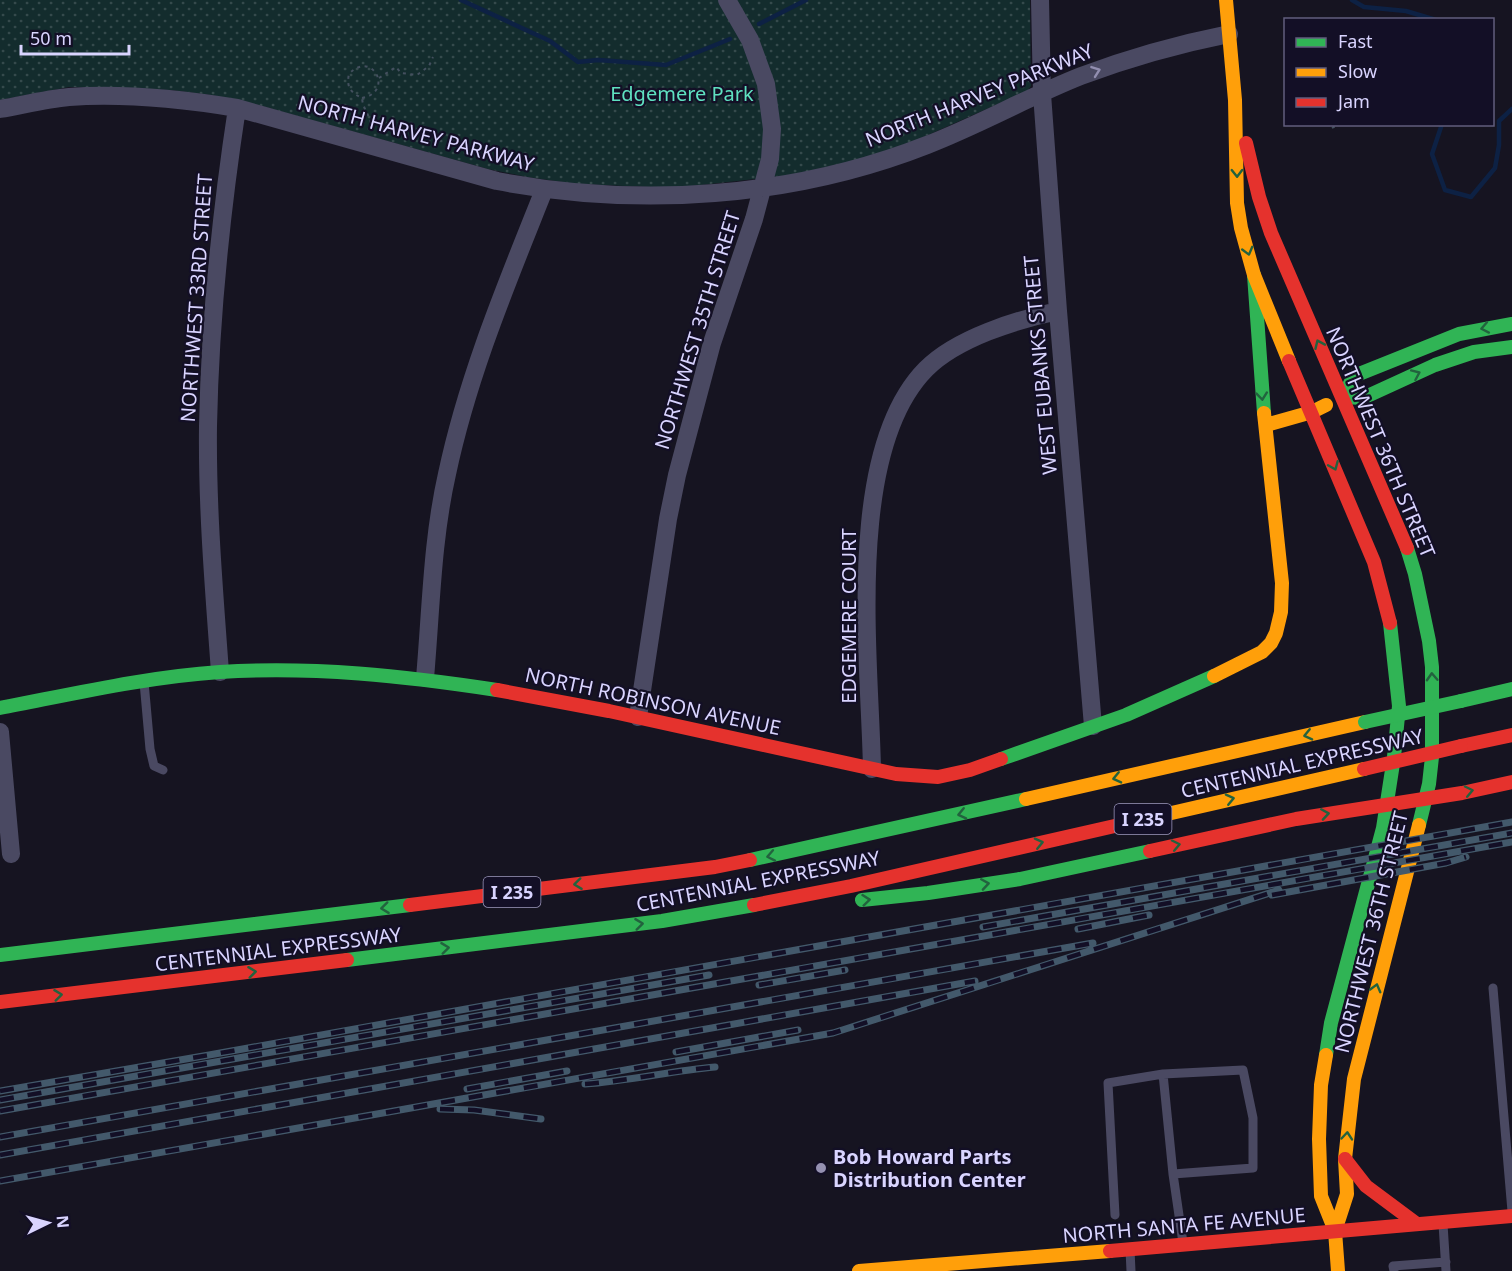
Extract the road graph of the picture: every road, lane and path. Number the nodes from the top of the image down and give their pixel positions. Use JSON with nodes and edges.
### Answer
{"nodes":[{"id":1,"x":727,"y":0,"type":"edge"},
{"id":2,"x":1040,"y":0,"type":"edge"},
{"id":3,"x":1226,"y":0,"type":"edge"},
{"id":4,"x":1229,"y":34,"type":"junction"},
{"id":5,"x":433,"y":57,"type":"dead end"},
{"id":6,"x":379,"y":78,"type":"junction"},
{"id":7,"x":1042,"y":94,"type":"junction"},
{"id":8,"x":362,"y":98,"type":"junction"},
{"id":9,"x":1235,"y":100,"type":"junction"},
{"id":10,"x":237,"y":108,"type":"junction"},
{"id":11,"x":0,"y":109,"type":"edge"},
{"id":12,"x":1335,"y":126,"type":"edge"},
{"id":13,"x":1332,"y":128,"type":"dead end"},
{"id":14,"x":371,"y":131,"type":"dead end"},
{"id":15,"x":764,"y":186,"type":"junction"},
{"id":16,"x":544,"y":190,"type":"junction"},
{"id":17,"x":1254,"y":275,"type":"junction"},
{"id":18,"x":1058,"y":311,"type":"junction"},
{"id":19,"x":1512,"y":324,"type":"edge"},
{"id":20,"x":1512,"y":347,"type":"edge"},
{"id":21,"x":1343,"y":397,"type":"junction"},
{"id":22,"x":1312,"y":412,"type":"junction"},
{"id":23,"x":1266,"y":425,"type":"junction"},
{"id":24,"x":220,"y":672,"type":"junction"},
{"id":25,"x":425,"y":678,"type":"junction"},
{"id":26,"x":144,"y":682,"type":"junction"},
{"id":27,"x":1512,"y":689,"type":"edge"},
{"id":28,"x":0,"y":708,"type":"edge"},
{"id":29,"x":638,"y":717,"type":"junction"},
{"id":30,"x":1093,"y":726,"type":"junction"},
{"id":31,"x":0,"y":732,"type":"edge"},
{"id":32,"x":1512,"y":735,"type":"edge"},
{"id":33,"x":872,"y":769,"type":"junction"},
{"id":34,"x":163,"y":770,"type":"dead end"},
{"id":35,"x":1512,"y":782,"type":"edge"},
{"id":36,"x":1426,"y":798,"type":"junction"},
{"id":37,"x":1386,"y":805,"type":"junction"},
{"id":38,"x":11,"y":854,"type":"dead end"},
{"id":39,"x":662,"y":921,"type":"junction"},
{"id":40,"x":0,"y":955,"type":"edge"},
{"id":41,"x":1493,"y":988,"type":"dead end"},
{"id":42,"x":0,"y":1002,"type":"edge"},
{"id":43,"x":1163,"y":1074,"type":"junction"},
{"id":44,"x":1345,"y":1159,"type":"junction"},
{"id":45,"x":1173,"y":1174,"type":"junction"},
{"id":46,"x":1512,"y":1214,"type":"edge"},
{"id":47,"x":1115,"y":1215,"type":"dead end"},
{"id":48,"x":1442,"y":1222,"type":"junction"},
{"id":49,"x":1417,"y":1224,"type":"junction"},
{"id":50,"x":1335,"y":1231,"type":"junction"},
{"id":51,"x":1183,"y":1245,"type":"junction"},
{"id":52,"x":1130,"y":1250,"type":"junction"},
{"id":53,"x":1446,"y":1266,"type":"edge"},
{"id":54,"x":859,"y":1271,"type":"edge"},
{"id":55,"x":1131,"y":1271,"type":"edge"},
{"id":56,"x":1338,"y":1271,"type":"edge"},
{"id":57,"x":1394,"y":1271,"type":"edge"}],
"edges":[{"from":1,"to":15,"type":"street","name":"NORTHWEST 35TH STREET"},
{"from":2,"to":7,"type":"street","name":"WEST EUBANKS STREET"},
{"from":3,"to":4,"type":"main road","name":"NORTHWEST 36TH STREET"},
{"from":7,"to":4,"type":"street","name":"NORTH HARVEY PARKWAY","one_way":true},
{"from":4,"to":9,"type":"main road","name":"NORTHWEST 36TH STREET"},
{"from":5,"to":6,"type":"path"},
{"from":6,"to":8,"type":"path"},
{"from":6,"to":8,"type":"path"},
{"from":7,"to":15,"type":"street","name":"NORTH HARVEY PARKWAY"},
{"from":7,"to":18,"type":"street","name":"WEST EUBANKS STREET"},
{"from":8,"to":14,"type":"path"},
{"from":9,"to":17,"type":"main road","name":"NORTHWEST 36TH STREET","one_way":true},
{"from":21,"to":9,"type":"main road","name":"NORTHWEST 36TH STREET","one_way":true},
{"from":10,"to":11,"type":"street","name":"NORTH HARVEY PARKWAY"},
{"from":10,"to":16,"type":"street","name":"NORTH HARVEY PARKWAY"},
{"from":10,"to":24,"type":"street","name":"NORTHWEST 33RD STREET"},
{"from":12,"to":13,"type":"path"},
{"from":15,"to":16,"type":"street","name":"NORTH HARVEY PARKWAY"},
{"from":15,"to":29,"type":"street","name":"NORTHWEST 35TH STREET"},
{"from":16,"to":25,"type":"street"},
{"from":17,"to":22,"type":"main road","name":"NORTHWEST 36TH STREET"},
{"from":17,"to":23,"type":"main road","one_way":true},
{"from":18,"to":30,"type":"street","name":"WEST EUBANKS STREET"},
{"from":18,"to":33,"type":"street","name":"EDGEMERE COURT"},
{"from":19,"to":21,"type":"main road","one_way":true},
{"from":21,"to":20,"type":"main road","one_way":true},
{"from":21,"to":22,"type":"main road"},
{"from":36,"to":21,"type":"main road","name":"NORTHWEST 36TH STREET","one_way":true},
{"from":22,"to":23,"type":"main road"},
{"from":22,"to":37,"type":"main road","name":"NORTHWEST 36TH STREET","one_way":true},
{"from":23,"to":30,"type":"main road","name":"NORTH ROBINSON AVENUE"},
{"from":24,"to":25,"type":"main road","name":"NORTH ROBINSON AVENUE"},
{"from":24,"to":26,"type":"main road","name":"NORTH ROBINSON AVENUE"},
{"from":25,"to":29,"type":"main road","name":"NORTH ROBINSON AVENUE"},
{"from":26,"to":28,"type":"main road","name":"NORTH ROBINSON AVENUE"},
{"from":26,"to":34,"type":"lane"},
{"from":27,"to":40,"type":"main road","name":"CENTENNIAL EXPRESSWAY","number":"I 235","one_way":true,"bridge":true},
{"from":29,"to":33,"type":"main road","name":"NORTH ROBINSON AVENUE"},
{"from":30,"to":33,"type":"main road","name":"NORTH ROBINSON AVENUE"},
{"from":31,"to":38,"type":"street"},
{"from":39,"to":32,"type":"main road","name":"CENTENNIAL EXPRESSWAY","number":"I 235","one_way":true,"bridge":true},
{"from":36,"to":35,"type":"main road","one_way":true},
{"from":36,"to":37,"type":"main road"},
{"from":44,"to":36,"type":"main road","name":"NORTHWEST 36TH STREET","one_way":true},
{"from":39,"to":37,"type":"main road","one_way":true},
{"from":37,"to":50,"type":"main road","name":"NORTHWEST 36TH STREET"},
{"from":42,"to":39,"type":"main road","name":"CENTENNIAL EXPRESSWAY","number":"I 235","one_way":true},
{"from":41,"to":46,"type":"lane"},
{"from":43,"to":45,"type":"lane"},
{"from":43,"to":45,"type":"lane"},
{"from":43,"to":47,"type":"lane"},
{"from":44,"to":49,"type":"main road"},
{"from":44,"to":50,"type":"main road","name":"NORTHWEST 36TH STREET"},
{"from":45,"to":51,"type":"lane"},
{"from":46,"to":48,"type":"main road","name":"NORTH SANTA FE AVENUE"},
{"from":48,"to":49,"type":"main road","name":"NORTH SANTA FE AVENUE"},
{"from":48,"to":53,"type":"lane"},
{"from":49,"to":50,"type":"main road","name":"NORTH SANTA FE AVENUE"},
{"from":50,"to":51,"type":"main road","name":"NORTH SANTA FE AVENUE"},
{"from":50,"to":56,"type":"main road"},
{"from":51,"to":52,"type":"main road","name":"NORTH SANTA FE AVENUE"},
{"from":52,"to":54,"type":"main road","name":"NORTH SANTA FE AVENUE"},
{"from":52,"to":55,"type":"lane"},
{"from":53,"to":57,"type":"lane"}]}
